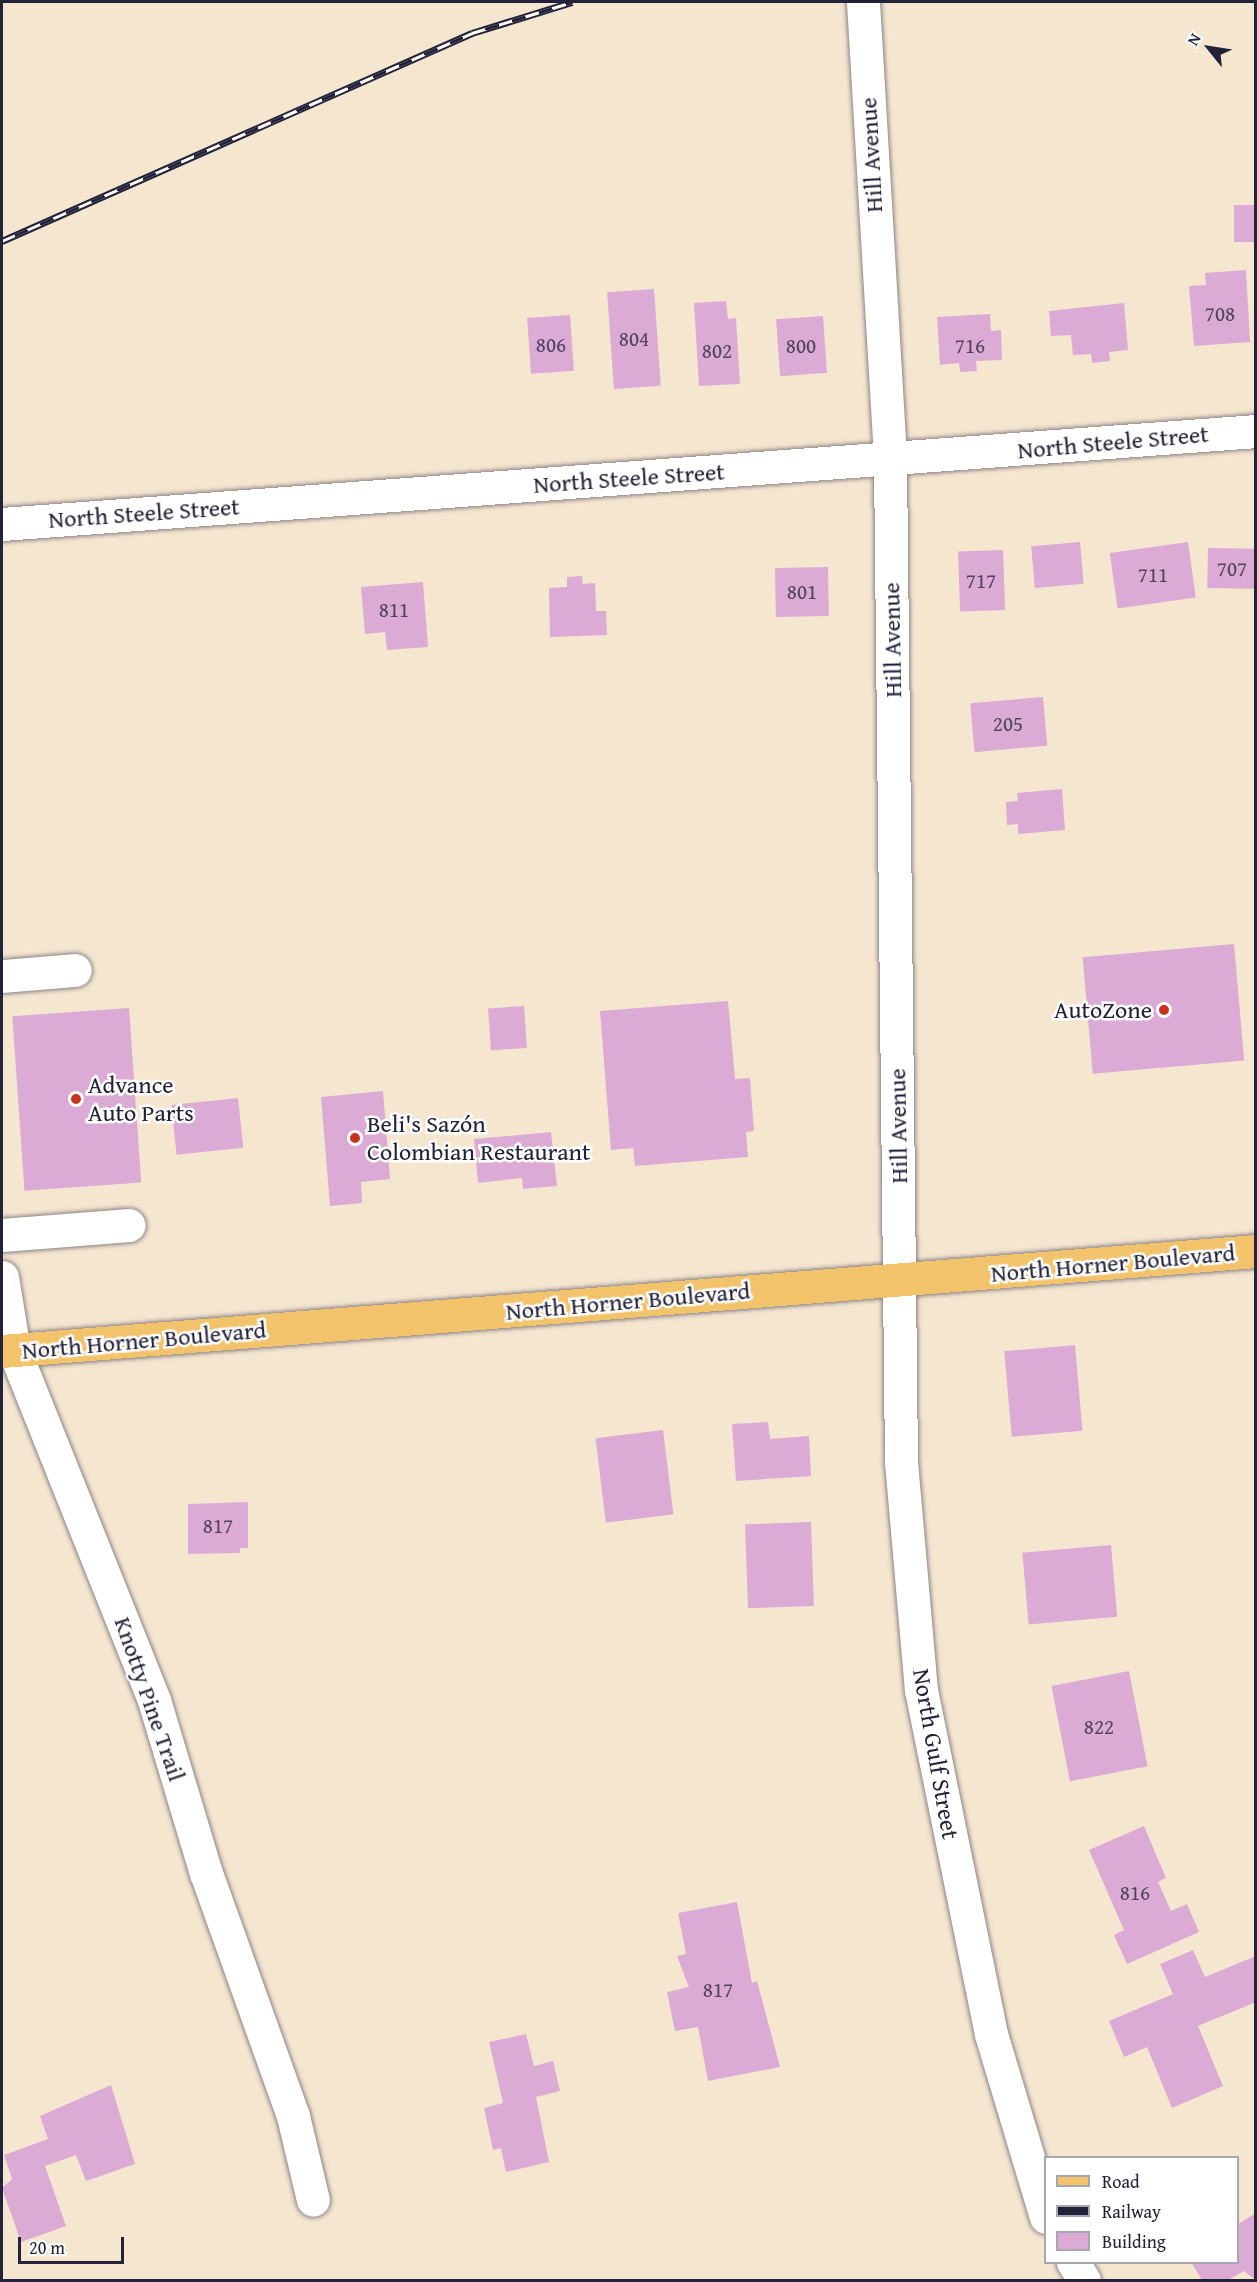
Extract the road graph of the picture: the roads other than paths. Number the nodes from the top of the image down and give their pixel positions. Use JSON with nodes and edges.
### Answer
{"nodes":[{"id":1,"x":864,"y":17,"type":"edge"},
{"id":2,"x":1256,"y":431,"type":"edge"},
{"id":3,"x":890,"y":461,"type":"junction"},
{"id":4,"x":2,"y":524,"type":"edge"},
{"id":5,"x":75,"y":970,"type":"dead end"},
{"id":6,"x":2,"y":976,"type":"edge"},
{"id":7,"x":129,"y":1225,"type":"dead end"},
{"id":8,"x":2,"y":1235,"type":"edge"},
{"id":9,"x":1256,"y":1251,"type":"edge"},
{"id":10,"x":2,"y":1277,"type":"edge"},
{"id":11,"x":899,"y":1280,"type":"junction"},
{"id":12,"x":8,"y":1351,"type":"edge"},
{"id":13,"x":313,"y":2200,"type":"dead end"},
{"id":14,"x":1044,"y":2210,"type":"edge"},
{"id":15,"x":1074,"y":2264,"type":"edge"},
{"id":16,"x":1084,"y":2280,"type":"edge"}],
"edges":[{"from":1,"to":3,"type":"street","name":"Hill Avenue"},
{"from":2,"to":3,"type":"street","name":"North Steele Street"},
{"from":3,"to":4,"type":"street","name":"North Steele Street"},
{"from":3,"to":11,"type":"street","name":"Hill Avenue"},
{"from":5,"to":6,"type":"street"},
{"from":7,"to":8,"type":"street"},
{"from":9,"to":11,"type":"main road","name":"North Horner Boulevard"},
{"from":10,"to":12,"type":"street","name":"Knotty Pine Trail"},
{"from":11,"to":12,"type":"main road","name":"North Horner Boulevard"},
{"from":11,"to":14,"type":"street","name":"North Gulf Street"},
{"from":12,"to":13,"type":"street","name":"Knotty Pine Trail"},
{"from":15,"to":16,"type":"street"}]}
